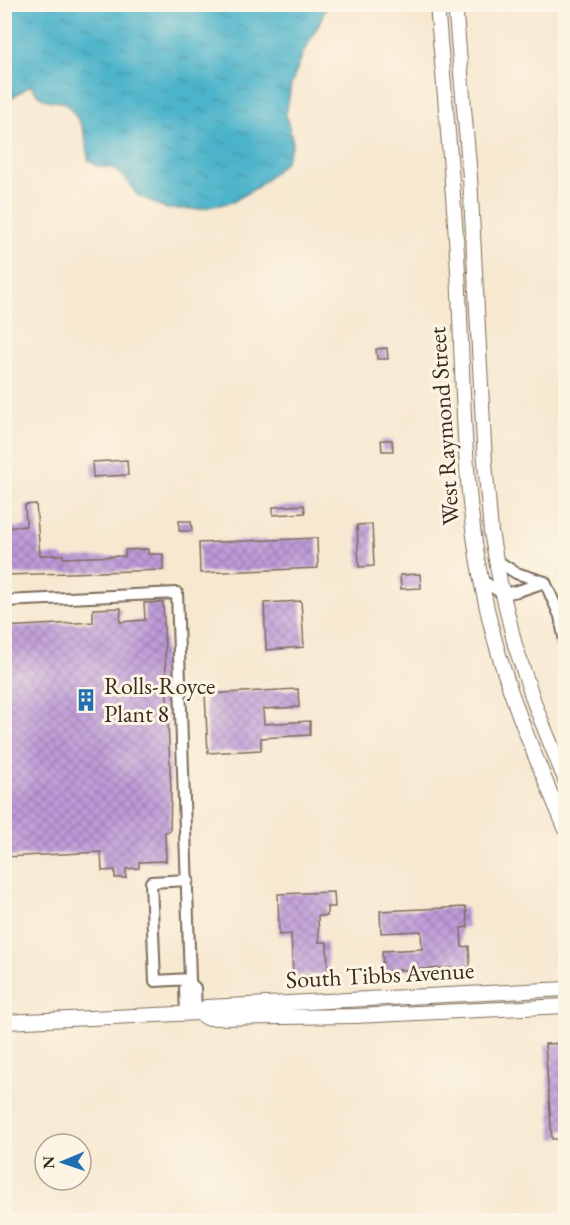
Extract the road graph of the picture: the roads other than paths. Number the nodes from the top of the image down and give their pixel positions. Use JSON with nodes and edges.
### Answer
{"nodes":[{"id":1,"x":437,"y":4,"type":"edge"},
{"id":2,"x":456,"y":4,"type":"edge"},
{"id":3,"x":472,"y":209,"type":"junction"},
{"id":4,"x":454,"y":210,"type":"junction"},
{"id":5,"x":496,"y":560,"type":"junction"},
{"id":6,"x":480,"y":579,"type":"junction"},
{"id":7,"x":545,"y":582,"type":"junction"},
{"id":8,"x":503,"y":594,"type":"junction"},
{"id":9,"x":4,"y":601,"type":"edge"},
{"id":10,"x":563,"y":616,"type":"edge"},
{"id":11,"x":566,"y":647,"type":"edge"},
{"id":12,"x":566,"y":782,"type":"edge"},
{"id":13,"x":566,"y":830,"type":"edge"},
{"id":14,"x":188,"y":880,"type":"junction"},
{"id":15,"x":190,"y":981,"type":"junction"},
{"id":16,"x":566,"y":989,"type":"edge"},
{"id":17,"x":566,"y":1006,"type":"edge"},
{"id":18,"x":194,"y":1013,"type":"junction"},
{"id":19,"x":4,"y":1022,"type":"edge"}],
"edges":[{"from":1,"to":4,"type":"main road","name":"West Raymond Street"},
{"from":2,"to":3,"type":"main road","name":"West Raymond Street"},
{"from":3,"to":4,"type":"main road"},
{"from":3,"to":5,"type":"main road","name":"West Raymond Street"},
{"from":4,"to":6,"type":"main road","name":"West Raymond Street"},
{"from":5,"to":7,"type":"lane"},
{"from":5,"to":8,"type":"main road","name":"West Raymond Street"},
{"from":6,"to":8,"type":"lane"},
{"from":6,"to":13,"type":"main road","name":"West Raymond Street"},
{"from":7,"to":8,"type":"lane"},
{"from":7,"to":10,"type":"lane"},
{"from":8,"to":12,"type":"main road","name":"West Raymond Street"},
{"from":9,"to":14,"type":"lane"},
{"from":10,"to":11,"type":"lane"},
{"from":14,"to":15,"type":"lane"},
{"from":14,"to":15,"type":"lane"},
{"from":15,"to":18,"type":"lane"},
{"from":16,"to":18,"type":"main road","name":"South Tibbs Avenue"},
{"from":17,"to":18,"type":"main road","name":"South Tibbs Avenue"},
{"from":18,"to":19,"type":"main road","name":"South Tibbs Avenue"}]}
